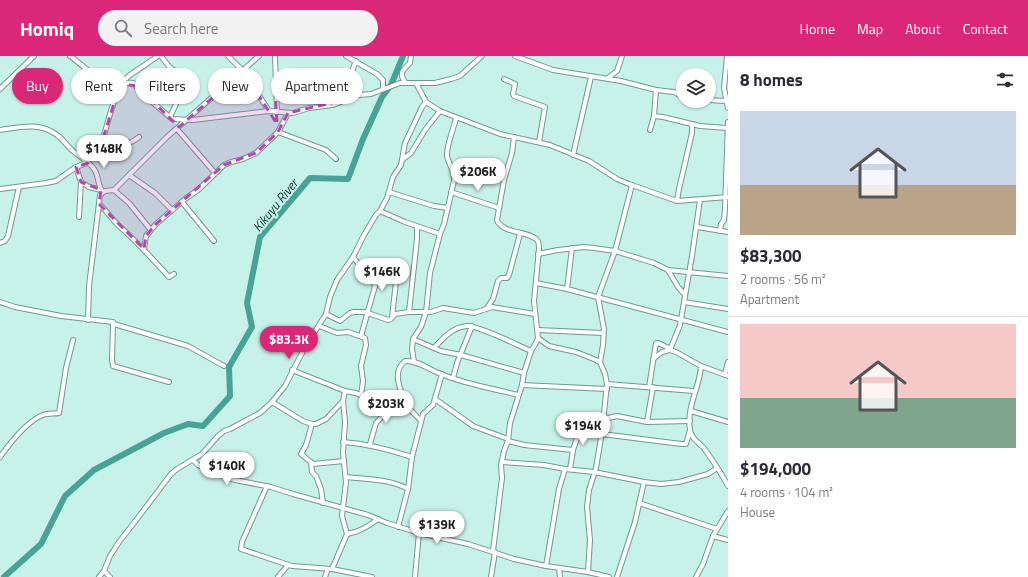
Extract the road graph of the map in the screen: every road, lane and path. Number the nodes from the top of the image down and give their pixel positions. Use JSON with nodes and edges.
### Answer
{"nodes":[{"id":1,"x":34,"y":56,"type":"edge"},
{"id":2,"x":70,"y":56,"type":"edge"},
{"id":3,"x":159,"y":56,"type":"edge"},
{"id":4,"x":228,"y":56,"type":"edge"},
{"id":5,"x":259,"y":56,"type":"edge"},
{"id":6,"x":275,"y":56,"type":"edge"},
{"id":7,"x":346,"y":56,"type":"edge"},
{"id":8,"x":411,"y":56,"type":"edge"},
{"id":9,"x":482,"y":56,"type":"edge"},
{"id":10,"x":515,"y":56,"type":"edge"},
{"id":11,"x":622,"y":56,"type":"edge"},
{"id":12,"x":727,"y":56,"type":"edge"},
{"id":13,"x":356,"y":61,"type":"junction"},
{"id":14,"x":727,"y":65,"type":"edge"},
{"id":15,"x":86,"y":68,"type":"edge"},
{"id":16,"x":241,"y":68,"type":"edge"},
{"id":17,"x":245,"y":68,"type":"edge"},
{"id":18,"x":275,"y":68,"type":"edge"},
{"id":19,"x":353,"y":68,"type":"edge"},
{"id":20,"x":591,"y":77,"type":"junction"},
{"id":21,"x":127,"y":78,"type":"edge"},
{"id":22,"x":607,"y":78,"type":"junction"},
{"id":23,"x":504,"y":79,"type":"dead end"},
{"id":24,"x":406,"y":82,"type":"junction"},
{"id":25,"x":127,"y":83,"type":"edge"},
{"id":26,"x":416,"y":83,"type":"junction"},
{"id":27,"x":383,"y":88,"type":"junction"},
{"id":28,"x":0,"y":89,"type":"edge"},
{"id":29,"x":656,"y":90,"type":"junction"},
{"id":30,"x":676,"y":93,"type":"edge"},
{"id":31,"x":363,"y":95,"type":"edge"},
{"id":32,"x":208,"y":99,"type":"edge"},
{"id":33,"x":716,"y":100,"type":"edge"},
{"id":34,"x":725,"y":100,"type":"junction"},
{"id":35,"x":263,"y":102,"type":"edge"},
{"id":36,"x":426,"y":102,"type":"junction"},
{"id":37,"x":113,"y":104,"type":"edge"},
{"id":38,"x":276,"y":104,"type":"edge"},
{"id":39,"x":336,"y":104,"type":"edge"},
{"id":40,"x":728,"y":108,"type":"edge"},
{"id":41,"x":269,"y":111,"type":"junction"},
{"id":42,"x":440,"y":111,"type":"junction"},
{"id":43,"x":276,"y":112,"type":"junction"},
{"id":44,"x":288,"y":113,"type":"junction"},
{"id":45,"x":654,"y":116,"type":"junction"},
{"id":46,"x":171,"y":118,"type":"junction"},
{"id":47,"x":456,"y":118,"type":"junction"},
{"id":48,"x":187,"y":120,"type":"junction"},
{"id":49,"x":728,"y":122,"type":"edge"},
{"id":50,"x":692,"y":124,"type":"junction"},
{"id":51,"x":178,"y":128,"type":"junction"},
{"id":52,"x":727,"y":128,"type":"junction"},
{"id":53,"x":0,"y":130,"type":"edge"},
{"id":54,"x":650,"y":130,"type":"dead end"},
{"id":55,"x":278,"y":132,"type":"junction"},
{"id":56,"x":139,"y":137,"type":"dead end"},
{"id":57,"x":514,"y":137,"type":"junction"},
{"id":58,"x":539,"y":142,"type":"junction"},
{"id":59,"x":101,"y":146,"type":"junction"},
{"id":60,"x":573,"y":155,"type":"junction"},
{"id":61,"x":336,"y":159,"type":"dead end"},
{"id":62,"x":402,"y":160,"type":"junction"},
{"id":63,"x":727,"y":160,"type":"edge"},
{"id":64,"x":87,"y":163,"type":"junction"},
{"id":65,"x":76,"y":167,"type":"junction"},
{"id":66,"x":215,"y":173,"type":"junction"},
{"id":67,"x":129,"y":175,"type":"junction"},
{"id":68,"x":81,"y":182,"type":"junction"},
{"id":69,"x":632,"y":185,"type":"junction"},
{"id":70,"x":19,"y":187,"type":"junction"},
{"id":71,"x":0,"y":189,"type":"edge"},
{"id":72,"x":114,"y":190,"type":"junction"},
{"id":73,"x":102,"y":191,"type":"junction"},
{"id":74,"x":389,"y":192,"type":"junction"},
{"id":75,"x":451,"y":192,"type":"junction"},
{"id":76,"x":727,"y":197,"type":"edge"},
{"id":77,"x":700,"y":200,"type":"junction"},
{"id":78,"x":677,"y":201,"type":"junction"},
{"id":79,"x":182,"y":202,"type":"junction"},
{"id":80,"x":99,"y":204,"type":"junction"},
{"id":81,"x":448,"y":208,"type":"junction"},
{"id":82,"x":499,"y":208,"type":"junction"},
{"id":83,"x":172,"y":210,"type":"junction"},
{"id":84,"x":380,"y":211,"type":"junction"},
{"id":85,"x":79,"y":217,"type":"dead end"},
{"id":86,"x":417,"y":227,"type":"junction"},
{"id":87,"x":697,"y":227,"type":"junction"},
{"id":88,"x":150,"y":229,"type":"junction"},
{"id":89,"x":720,"y":231,"type":"junction"},
{"id":90,"x":728,"y":232,"type":"edge"},
{"id":91,"x":440,"y":234,"type":"junction"},
{"id":92,"x":520,"y":234,"type":"junction"},
{"id":93,"x":214,"y":241,"type":"dead end"},
{"id":94,"x":0,"y":243,"type":"edge"},
{"id":95,"x":144,"y":248,"type":"junction"},
{"id":96,"x":572,"y":248,"type":"junction"},
{"id":97,"x":616,"y":251,"type":"junction"},
{"id":98,"x":538,"y":254,"type":"junction"},
{"id":99,"x":353,"y":257,"type":"junction"},
{"id":100,"x":668,"y":270,"type":"junction"},
{"id":101,"x":690,"y":272,"type":"junction"},
{"id":102,"x":174,"y":274,"type":"dead end"},
{"id":103,"x":728,"y":276,"type":"edge"},
{"id":104,"x":536,"y":283,"type":"junction"},
{"id":105,"x":375,"y":286,"type":"junction"},
{"id":106,"x":567,"y":289,"type":"junction"},
{"id":107,"x":685,"y":295,"type":"junction"},
{"id":108,"x":598,"y":298,"type":"junction"},
{"id":109,"x":0,"y":302,"type":"edge"},
{"id":110,"x":684,"y":302,"type":"junction"},
{"id":111,"x":487,"y":308,"type":"junction"},
{"id":112,"x":728,"y":309,"type":"edge"},
{"id":113,"x":409,"y":312,"type":"junction"},
{"id":114,"x":426,"y":312,"type":"junction"},
{"id":115,"x":368,"y":313,"type":"junction"},
{"id":116,"x":326,"y":314,"type":"junction"},
{"id":117,"x":535,"y":314,"type":"junction"},
{"id":118,"x":391,"y":319,"type":"junction"},
{"id":119,"x":681,"y":319,"type":"junction"},
{"id":120,"x":88,"y":320,"type":"junction"},
{"id":121,"x":113,"y":322,"type":"junction"},
{"id":122,"x":319,"y":326,"type":"junction"},
{"id":123,"x":472,"y":326,"type":"junction"},
{"id":124,"x":538,"y":330,"type":"junction"},
{"id":125,"x":728,"y":332,"type":"edge"},
{"id":126,"x":603,"y":333,"type":"junction"},
{"id":127,"x":361,"y":336,"type":"junction"},
{"id":128,"x":538,"y":338,"type":"junction"},
{"id":129,"x":413,"y":339,"type":"junction"},
{"id":130,"x":73,"y":340,"type":"dead end"},
{"id":131,"x":434,"y":348,"type":"junction"},
{"id":132,"x":671,"y":350,"type":"junction"},
{"id":133,"x":531,"y":351,"type":"junction"},
{"id":134,"x":461,"y":355,"type":"junction"},
{"id":135,"x":652,"y":358,"type":"junction"},
{"id":136,"x":414,"y":362,"type":"junction"},
{"id":137,"x":600,"y":362,"type":"junction"},
{"id":138,"x":728,"y":362,"type":"edge"},
{"id":139,"x":224,"y":366,"type":"dead end"},
{"id":140,"x":701,"y":366,"type":"junction"},
{"id":141,"x":292,"y":370,"type":"junction"},
{"id":142,"x":442,"y":374,"type":"junction"},
{"id":143,"x":524,"y":374,"type":"junction"},
{"id":144,"x":726,"y":375,"type":"edge"},
{"id":145,"x":453,"y":378,"type":"junction"},
{"id":146,"x":169,"y":382,"type":"dead end"},
{"id":147,"x":607,"y":384,"type":"junction"},
{"id":148,"x":522,"y":385,"type":"junction"},
{"id":149,"x":651,"y":387,"type":"junction"},
{"id":150,"x":607,"y":389,"type":"junction"},
{"id":151,"x":345,"y":391,"type":"junction"},
{"id":152,"x":694,"y":392,"type":"junction"},
{"id":153,"x":361,"y":395,"type":"junction"},
{"id":154,"x":518,"y":395,"type":"junction"},
{"id":155,"x":435,"y":399,"type":"junction"},
{"id":156,"x":343,"y":401,"type":"junction"},
{"id":157,"x":272,"y":402,"type":"junction"},
{"id":158,"x":394,"y":402,"type":"junction"},
{"id":159,"x":406,"y":405,"type":"junction"},
{"id":160,"x":691,"y":411,"type":"junction"},
{"id":161,"x":604,"y":419,"type":"junction"},
{"id":162,"x":421,"y":421,"type":"junction"},
{"id":163,"x":690,"y":421,"type":"junction"},
{"id":164,"x":647,"y":422,"type":"junction"},
{"id":165,"x":728,"y":422,"type":"edge"},
{"id":166,"x":312,"y":424,"type":"junction"},
{"id":167,"x":690,"y":430,"type":"junction"},
{"id":168,"x":602,"y":433,"type":"junction"},
{"id":169,"x":508,"y":440,"type":"junction"},
{"id":170,"x":344,"y":442,"type":"junction"},
{"id":171,"x":370,"y":444,"type":"junction"},
{"id":172,"x":2,"y":450,"type":"edge"},
{"id":173,"x":573,"y":450,"type":"junction"},
{"id":174,"x":0,"y":457,"type":"edge"},
{"id":175,"x":412,"y":457,"type":"junction"},
{"id":176,"x":193,"y":460,"type":"junction"},
{"id":177,"x":344,"y":461,"type":"junction"},
{"id":178,"x":311,"y":462,"type":"junction"},
{"id":179,"x":502,"y":462,"type":"junction"},
{"id":180,"x":717,"y":468,"type":"junction"},
{"id":181,"x":565,"y":469,"type":"junction"},
{"id":182,"x":570,"y":469,"type":"junction"},
{"id":183,"x":594,"y":472,"type":"junction"},
{"id":184,"x":346,"y":477,"type":"junction"},
{"id":185,"x":644,"y":482,"type":"junction"},
{"id":186,"x":267,"y":486,"type":"junction"},
{"id":187,"x":728,"y":486,"type":"edge"},
{"id":188,"x":408,"y":489,"type":"junction"},
{"id":189,"x":323,"y":503,"type":"junction"},
{"id":190,"x":639,"y":503,"type":"junction"},
{"id":191,"x":342,"y":508,"type":"junction"},
{"id":192,"x":728,"y":511,"type":"edge"},
{"id":193,"x":378,"y":520,"type":"junction"},
{"id":194,"x":398,"y":527,"type":"junction"},
{"id":195,"x":717,"y":529,"type":"junction"},
{"id":196,"x":419,"y":533,"type":"junction"},
{"id":197,"x":347,"y":534,"type":"junction"},
{"id":198,"x":713,"y":536,"type":"junction"},
{"id":199,"x":728,"y":540,"type":"edge"},
{"id":200,"x":494,"y":552,"type":"junction"},
{"id":201,"x":288,"y":565,"type":"junction"},
{"id":202,"x":546,"y":566,"type":"junction"},
{"id":203,"x":559,"y":568,"type":"junction"},
{"id":204,"x":330,"y":569,"type":"junction"},
{"id":205,"x":104,"y":571,"type":"junction"},
{"id":206,"x":588,"y":572,"type":"junction"},
{"id":207,"x":350,"y":575,"type":"edge"},
{"id":208,"x":99,"y":577,"type":"edge"},
{"id":209,"x":110,"y":577,"type":"edge"},
{"id":210,"x":278,"y":577,"type":"edge"},
{"id":211,"x":325,"y":577,"type":"edge"},
{"id":212,"x":372,"y":577,"type":"edge"},
{"id":213,"x":415,"y":577,"type":"edge"},
{"id":214,"x":491,"y":577,"type":"edge"},
{"id":215,"x":560,"y":577,"type":"edge"},
{"id":216,"x":609,"y":577,"type":"edge"},
{"id":217,"x":617,"y":577,"type":"edge"},
{"id":218,"x":696,"y":577,"type":"edge"}],
"edges":[{"from":1,"to":28,"type":"street"},
{"from":2,"to":15,"type":"street"},
{"from":3,"to":21,"type":"street"},
{"from":3,"to":46,"type":"street"},
{"from":4,"to":16,"type":"street"},
{"from":5,"to":17,"type":"street"},
{"from":6,"to":18,"type":"street"},
{"from":7,"to":13,"type":"street"},
{"from":8,"to":24,"type":"street"},
{"from":9,"to":26,"type":"street"},
{"from":10,"to":20,"type":"street"},
{"from":11,"to":22,"type":"street"},
{"from":12,"to":14,"type":"street"},
{"from":13,"to":19,"type":"street"},
{"from":13,"to":27,"type":"street"},
{"from":14,"to":34,"type":"street"},
{"from":20,"to":22,"type":"street"},
{"from":20,"to":60,"type":"street"},
{"from":22,"to":29,"type":"street"},
{"from":23,"to":58,"type":"street"},
{"from":24,"to":26,"type":"street"},
{"from":24,"to":27,"type":"street"},
{"from":25,"to":46,"type":"street"},
{"from":26,"to":36,"type":"street"},
{"from":27,"to":31,"type":"street"},
{"from":29,"to":30,"type":"street"},
{"from":29,"to":45,"type":"street"},
{"from":32,"to":48,"type":"street"},
{"from":33,"to":34,"type":"street"},
{"from":34,"to":40,"type":"street"},
{"from":35,"to":41,"type":"street"},
{"from":36,"to":42,"type":"street"},
{"from":36,"to":62,"type":"street"},
{"from":37,"to":59,"type":"street"},
{"from":38,"to":43,"type":"street"},
{"from":39,"to":44,"type":"street"},
{"from":41,"to":43,"type":"street"},
{"from":41,"to":48,"type":"street"},
{"from":42,"to":47,"type":"street"},
{"from":42,"to":62,"type":"street"},
{"from":43,"to":44,"type":"street"},
{"from":44,"to":55,"type":"street"},
{"from":45,"to":50,"type":"street"},
{"from":45,"to":54,"type":"street"},
{"from":46,"to":48,"type":"street"},
{"from":46,"to":51,"type":"street"},
{"from":47,"to":57,"type":"street"},
{"from":47,"to":75,"type":"street"},
{"from":48,"to":51,"type":"street"},
{"from":49,"to":52,"type":"street"},
{"from":50,"to":52,"type":"street"},
{"from":50,"to":78,"type":"street"},
{"from":51,"to":66,"type":"street"},
{"from":51,"to":67,"type":"street"},
{"from":52,"to":63,"type":"street"},
{"from":53,"to":64,"type":"street"},
{"from":55,"to":61,"type":"street"},
{"from":55,"to":66,"type":"street"},
{"from":56,"to":59,"type":"street"},
{"from":57,"to":58,"type":"street"},
{"from":57,"to":82,"type":"street"},
{"from":58,"to":60,"type":"street"},
{"from":59,"to":64,"type":"street"},
{"from":60,"to":69,"type":"street"},
{"from":62,"to":74,"type":"street"},
{"from":63,"to":76,"type":"street"},
{"from":64,"to":65,"type":"street"},
{"from":64,"to":73,"type":"street"},
{"from":65,"to":68,"type":"street"},
{"from":65,"to":70,"type":"street"},
{"from":66,"to":79,"type":"street"},
{"from":67,"to":72,"type":"street"},
{"from":67,"to":83,"type":"street"},
{"from":68,"to":73,"type":"street"},
{"from":68,"to":85,"type":"street"},
{"from":69,"to":78,"type":"street"},
{"from":69,"to":97,"type":"street"},
{"from":70,"to":71,"type":"street"},
{"from":70,"to":94,"type":"street"},
{"from":72,"to":73,"type":"street"},
{"from":72,"to":88,"type":"street"},
{"from":73,"to":80,"type":"street"},
{"from":74,"to":81,"type":"street"},
{"from":74,"to":84,"type":"street"},
{"from":75,"to":81,"type":"street"},
{"from":75,"to":82,"type":"street"},
{"from":76,"to":77,"type":"street"},
{"from":76,"to":89,"type":"street"},
{"from":77,"to":78,"type":"street"},
{"from":77,"to":87,"type":"street"},
{"from":79,"to":83,"type":"street"},
{"from":79,"to":93,"type":"street"},
{"from":80,"to":95,"type":"street"},
{"from":80,"to":120,"type":"street"},
{"from":81,"to":91,"type":"street"},
{"from":82,"to":92,"type":"street"},
{"from":83,"to":88,"type":"street"},
{"from":84,"to":86,"type":"street"},
{"from":84,"to":99,"type":"street"},
{"from":86,"to":91,"type":"street"},
{"from":86,"to":113,"type":"street"},
{"from":87,"to":89,"type":"street"},
{"from":87,"to":101,"type":"street"},
{"from":88,"to":95,"type":"street"},
{"from":89,"to":90,"type":"street"},
{"from":91,"to":114,"type":"street"},
{"from":92,"to":98,"type":"street"},
{"from":92,"to":111,"type":"street"},
{"from":95,"to":102,"type":"street"},
{"from":96,"to":97,"type":"street"},
{"from":96,"to":98,"type":"street"},
{"from":96,"to":106,"type":"street"},
{"from":97,"to":100,"type":"street"},
{"from":97,"to":108,"type":"street"},
{"from":98,"to":104,"type":"street"},
{"from":99,"to":105,"type":"street"},
{"from":99,"to":116,"type":"street"},
{"from":100,"to":101,"type":"street"},
{"from":100,"to":107,"type":"street"},
{"from":101,"to":103,"type":"street"},
{"from":101,"to":107,"type":"street"},
{"from":104,"to":106,"type":"street"},
{"from":104,"to":117,"type":"street"},
{"from":105,"to":115,"type":"street"},
{"from":105,"to":118,"type":"street"},
{"from":106,"to":108,"type":"street"},
{"from":107,"to":110,"type":"street"},
{"from":108,"to":119,"type":"street"},
{"from":108,"to":126,"type":"street"},
{"from":109,"to":120,"type":"street"},
{"from":110,"to":112,"type":"street"},
{"from":110,"to":119,"type":"street"},
{"from":111,"to":114,"type":"street"},
{"from":111,"to":117,"type":"street"},
{"from":113,"to":114,"type":"street"},
{"from":113,"to":118,"type":"street"},
{"from":114,"to":129,"type":"street"},
{"from":115,"to":116,"type":"street"},
{"from":115,"to":118,"type":"street"},
{"from":115,"to":127,"type":"street"},
{"from":116,"to":122,"type":"street"},
{"from":117,"to":124,"type":"street"},
{"from":119,"to":125,"type":"street"},
{"from":119,"to":132,"type":"street"},
{"from":120,"to":121,"type":"street"},
{"from":121,"to":139,"type":"street"},
{"from":121,"to":146,"type":"street"},
{"from":122,"to":127,"type":"street"},
{"from":122,"to":141,"type":"street"},
{"from":123,"to":131,"type":"street"},
{"from":123,"to":133,"type":"street"},
{"from":123,"to":134,"type":"street"},
{"from":124,"to":126,"type":"street"},
{"from":124,"to":128,"type":"street"},
{"from":126,"to":137,"type":"street"},
{"from":127,"to":153,"type":"street"},
{"from":128,"to":133,"type":"street"},
{"from":128,"to":137,"type":"street"},
{"from":129,"to":131,"type":"street"},
{"from":129,"to":136,"type":"street"},
{"from":130,"to":172,"type":"street"},
{"from":131,"to":134,"type":"street"},
{"from":132,"to":135,"type":"street"},
{"from":132,"to":135,"type":"street"},
{"from":132,"to":140,"type":"street"},
{"from":133,"to":143,"type":"street"},
{"from":134,"to":143,"type":"street"},
{"from":134,"to":145,"type":"street"},
{"from":135,"to":149,"type":"street"},
{"from":136,"to":142,"type":"street"},
{"from":136,"to":159,"type":"street"},
{"from":137,"to":147,"type":"street"},
{"from":138,"to":144,"type":"street"},
{"from":140,"to":144,"type":"street"},
{"from":140,"to":152,"type":"street"},
{"from":141,"to":151,"type":"street"},
{"from":141,"to":157,"type":"street"},
{"from":142,"to":145,"type":"street"},
{"from":142,"to":155,"type":"street"},
{"from":143,"to":148,"type":"street"},
{"from":145,"to":154,"type":"street"},
{"from":147,"to":149,"type":"street"},
{"from":147,"to":150,"type":"street"},
{"from":148,"to":150,"type":"street"},
{"from":148,"to":154,"type":"street"},
{"from":149,"to":152,"type":"street"},
{"from":149,"to":164,"type":"street"},
{"from":150,"to":161,"type":"street"},
{"from":151,"to":153,"type":"street"},
{"from":151,"to":156,"type":"street"},
{"from":152,"to":160,"type":"street"},
{"from":153,"to":158,"type":"street"},
{"from":154,"to":169,"type":"street"},
{"from":155,"to":162,"type":"street"},
{"from":155,"to":169,"type":"street"},
{"from":156,"to":166,"type":"street"},
{"from":156,"to":170,"type":"street"},
{"from":157,"to":166,"type":"street"},
{"from":157,"to":176,"type":"street"},
{"from":158,"to":159,"type":"street"},
{"from":158,"to":171,"type":"street"},
{"from":159,"to":162,"type":"street"},
{"from":160,"to":163,"type":"street"},
{"from":160,"to":165,"type":"street"},
{"from":161,"to":164,"type":"street"},
{"from":161,"to":168,"type":"street"},
{"from":162,"to":175,"type":"street"},
{"from":163,"to":164,"type":"street"},
{"from":163,"to":167,"type":"street"},
{"from":166,"to":178,"type":"street"},
{"from":167,"to":168,"type":"street"},
{"from":167,"to":180,"type":"street"},
{"from":168,"to":173,"type":"street"},
{"from":168,"to":183,"type":"street"},
{"from":169,"to":173,"type":"street"},
{"from":169,"to":179,"type":"street"},
{"from":170,"to":171,"type":"street"},
{"from":170,"to":177,"type":"street"},
{"from":171,"to":175,"type":"street"},
{"from":172,"to":174,"type":"street"},
{"from":173,"to":182,"type":"street"},
{"from":175,"to":188,"type":"street"},
{"from":176,"to":186,"type":"street"},
{"from":176,"to":205,"type":"street"},
{"from":177,"to":178,"type":"street"},
{"from":177,"to":184,"type":"street"},
{"from":178,"to":189,"type":"street"},
{"from":179,"to":181,"type":"street"},
{"from":179,"to":200,"type":"street"},
{"from":180,"to":185,"type":"street"},
{"from":180,"to":187,"type":"street"},
{"from":181,"to":182,"type":"street"},
{"from":181,"to":202,"type":"street"},
{"from":182,"to":183,"type":"street"},
{"from":183,"to":185,"type":"street"},
{"from":183,"to":206,"type":"street"},
{"from":184,"to":188,"type":"street"},
{"from":184,"to":191,"type":"street"},
{"from":185,"to":190,"type":"street"},
{"from":186,"to":189,"type":"street"},
{"from":186,"to":201,"type":"street"},
{"from":188,"to":194,"type":"street"},
{"from":189,"to":191,"type":"street"},
{"from":190,"to":195,"type":"street"},
{"from":190,"to":217,"type":"street"},
{"from":191,"to":193,"type":"street"},
{"from":191,"to":197,"type":"street"},
{"from":192,"to":195,"type":"street"},
{"from":193,"to":194,"type":"street"},
{"from":193,"to":197,"type":"street"},
{"from":194,"to":196,"type":"street"},
{"from":195,"to":198,"type":"street"},
{"from":196,"to":200,"type":"street"},
{"from":196,"to":213,"type":"street"},
{"from":197,"to":204,"type":"street"},
{"from":198,"to":199,"type":"street"},
{"from":198,"to":218,"type":"street"},
{"from":200,"to":202,"type":"street"},
{"from":200,"to":214,"type":"street"},
{"from":201,"to":204,"type":"street"},
{"from":201,"to":210,"type":"street"},
{"from":202,"to":203,"type":"street"},
{"from":203,"to":206,"type":"street"},
{"from":203,"to":215,"type":"street"},
{"from":204,"to":207,"type":"street"},
{"from":204,"to":211,"type":"street"},
{"from":205,"to":208,"type":"street"},
{"from":205,"to":209,"type":"street"},
{"from":206,"to":216,"type":"street"},
{"from":207,"to":212,"type":"street"}]}
